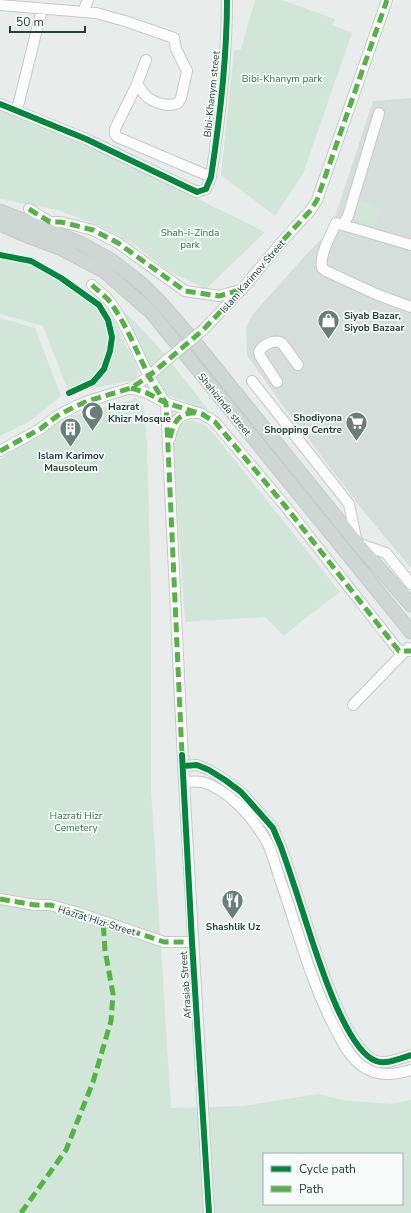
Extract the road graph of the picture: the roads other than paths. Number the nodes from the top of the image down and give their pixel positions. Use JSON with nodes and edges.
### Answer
{"nodes":[{"id":1,"x":88,"y":0,"type":"edge"},
{"id":2,"x":227,"y":0,"type":"edge"},
{"id":3,"x":387,"y":0,"type":"edge"},
{"id":4,"x":0,"y":5,"type":"edge"},
{"id":5,"x":42,"y":9,"type":"junction"},
{"id":6,"x":82,"y":12,"type":"junction"},
{"id":7,"x":146,"y":60,"type":"dead end"},
{"id":8,"x":137,"y":84,"type":"junction"},
{"id":9,"x":0,"y":104,"type":"edge"},
{"id":10,"x":17,"y":110,"type":"junction"},
{"id":11,"x":379,"y":113,"type":"dead end"},
{"id":12,"x":212,"y":177,"type":"junction"},
{"id":13,"x":29,"y":209,"type":"dead end"},
{"id":14,"x":0,"y":211,"type":"edge"},
{"id":15,"x":0,"y":224,"type":"edge"},
{"id":16,"x":344,"y":225,"type":"junction"},
{"id":17,"x":411,"y":245,"type":"edge"},
{"id":18,"x":92,"y":285,"type":"dead end"},
{"id":19,"x":242,"y":289,"type":"junction"},
{"id":20,"x":411,"y":308,"type":"edge"},
{"id":21,"x":298,"y":365,"type":"dead end"},
{"id":22,"x":149,"y":376,"type":"junction"},
{"id":23,"x":252,"y":381,"type":"dead end"},
{"id":24,"x":277,"y":382,"type":"dead end"},
{"id":25,"x":131,"y":388,"type":"junction"},
{"id":26,"x":166,"y":402,"type":"junction"},
{"id":27,"x":202,"y":414,"type":"junction"},
{"id":28,"x":168,"y":450,"type":"junction"},
{"id":29,"x":0,"y":451,"type":"edge"},
{"id":30,"x":357,"y":543,"type":"junction"},
{"id":31,"x":411,"y":584,"type":"edge"},
{"id":32,"x":411,"y":605,"type":"edge"},
{"id":33,"x":411,"y":632,"type":"edge"},
{"id":34,"x":409,"y":649,"type":"edge"},
{"id":35,"x":353,"y":705,"type":"dead end"},
{"id":36,"x":183,"y":766,"type":"junction"},
{"id":37,"x":184,"y":782,"type":"junction"},
{"id":38,"x":0,"y":899,"type":"edge"},
{"id":39,"x":192,"y":942,"type":"junction"},
{"id":40,"x":411,"y":1055,"type":"edge"},
{"id":41,"x":411,"y":1070,"type":"edge"},
{"id":42,"x":209,"y":1213,"type":"edge"}],
"edges":[{"from":1,"to":6,"type":"street"},
{"from":2,"to":12,"type":"street","name":"Bibi-Khanym street"},
{"from":3,"to":19,"type":"street","name":"Islam Karimov Street"},
{"from":4,"to":5,"type":"street"},
{"from":5,"to":6,"type":"street"},
{"from":5,"to":10,"type":"street"},
{"from":6,"to":8,"type":"street"},
{"from":7,"to":8,"type":"street"},
{"from":8,"to":12,"type":"street"},
{"from":9,"to":10,"type":"street"},
{"from":10,"to":12,"type":"street","name":"Bibi-Khanym street"},
{"from":11,"to":16,"type":"street"},
{"from":13,"to":19,"type":"street"},
{"from":14,"to":30,"type":"main road","name":"Shahizinda street"},
{"from":15,"to":33,"type":"main road","name":"Shahizinda street"},
{"from":16,"to":17,"type":"street"},
{"from":16,"to":20,"type":"street"},
{"from":18,"to":22,"type":"street"},
{"from":19,"to":22,"type":"street","name":"Islam Karimov Street","bridge":true},
{"from":21,"to":24,"type":"street"},
{"from":22,"to":25,"type":"street","name":"Islam Karimov Street"},
{"from":22,"to":26,"type":"street"},
{"from":23,"to":30,"type":"street"},
{"from":25,"to":26,"type":"street"},
{"from":25,"to":29,"type":"street","name":"Islam Karimov Street"},
{"from":26,"to":27,"type":"street"},
{"from":26,"to":28,"type":"street"},
{"from":27,"to":28,"type":"street"},
{"from":27,"to":34,"type":"street"},
{"from":28,"to":36,"type":"street","name":"Afrasiab Street"},
{"from":30,"to":31,"type":"street"},
{"from":30,"to":32,"type":"main road","name":"Shahizinda street"},
{"from":34,"to":35,"type":"street"},
{"from":36,"to":37,"type":"street","name":"Afrasiab Street"},
{"from":36,"to":40,"type":"street"},
{"from":37,"to":39,"type":"street","name":"Afrasiab Street"},
{"from":37,"to":41,"type":"street"},
{"from":38,"to":39,"type":"street","name":"Hazrat Hizr Street"},
{"from":39,"to":42,"type":"street","name":"Afrasiab Street"}]}
